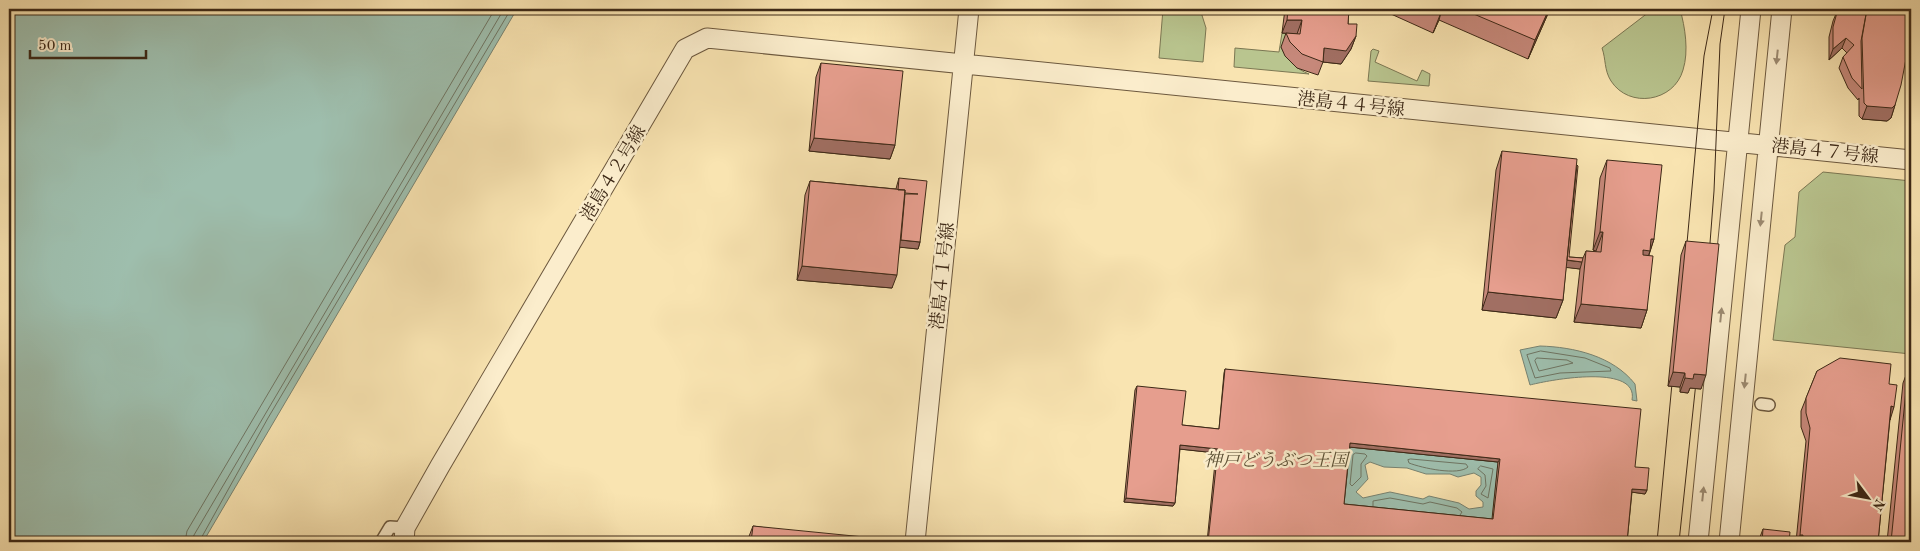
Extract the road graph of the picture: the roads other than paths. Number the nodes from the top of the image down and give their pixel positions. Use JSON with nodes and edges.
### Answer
{"nodes":[{"id":1,"x":969,"y":9,"type":"edge"},
{"id":2,"x":1752,"y":9,"type":"edge"},
{"id":3,"x":1782,"y":9,"type":"edge"},
{"id":4,"x":964,"y":63,"type":"junction"},
{"id":5,"x":1738,"y":142,"type":"junction"},
{"id":6,"x":1769,"y":146,"type":"junction"},
{"id":7,"x":1911,"y":160,"type":"edge"},
{"id":8,"x":405,"y":535,"type":"edge"},
{"id":9,"x":381,"y":542,"type":"edge"},
{"id":10,"x":914,"y":542,"type":"edge"},
{"id":11,"x":1698,"y":542,"type":"edge"},
{"id":12,"x":1729,"y":542,"type":"edge"}],
"edges":[{"from":1,"to":4,"type":"street","name":"港島４１号線"},
{"from":2,"to":5,"type":"street"},
{"from":3,"to":6,"type":"street","one_way":true},
{"from":4,"to":5,"type":"street","name":"港島４４号線"},
{"from":4,"to":8,"type":"street","name":"港島４２号線"},
{"from":4,"to":10,"type":"street","name":"港島４１号線"},
{"from":5,"to":6,"type":"street","name":"港島４７号線"},
{"from":11,"to":5,"type":"street","one_way":true},
{"from":6,"to":7,"type":"street","name":"港島４７号線"},
{"from":6,"to":12,"type":"street","one_way":true},
{"from":8,"to":9,"type":"street"}]}
